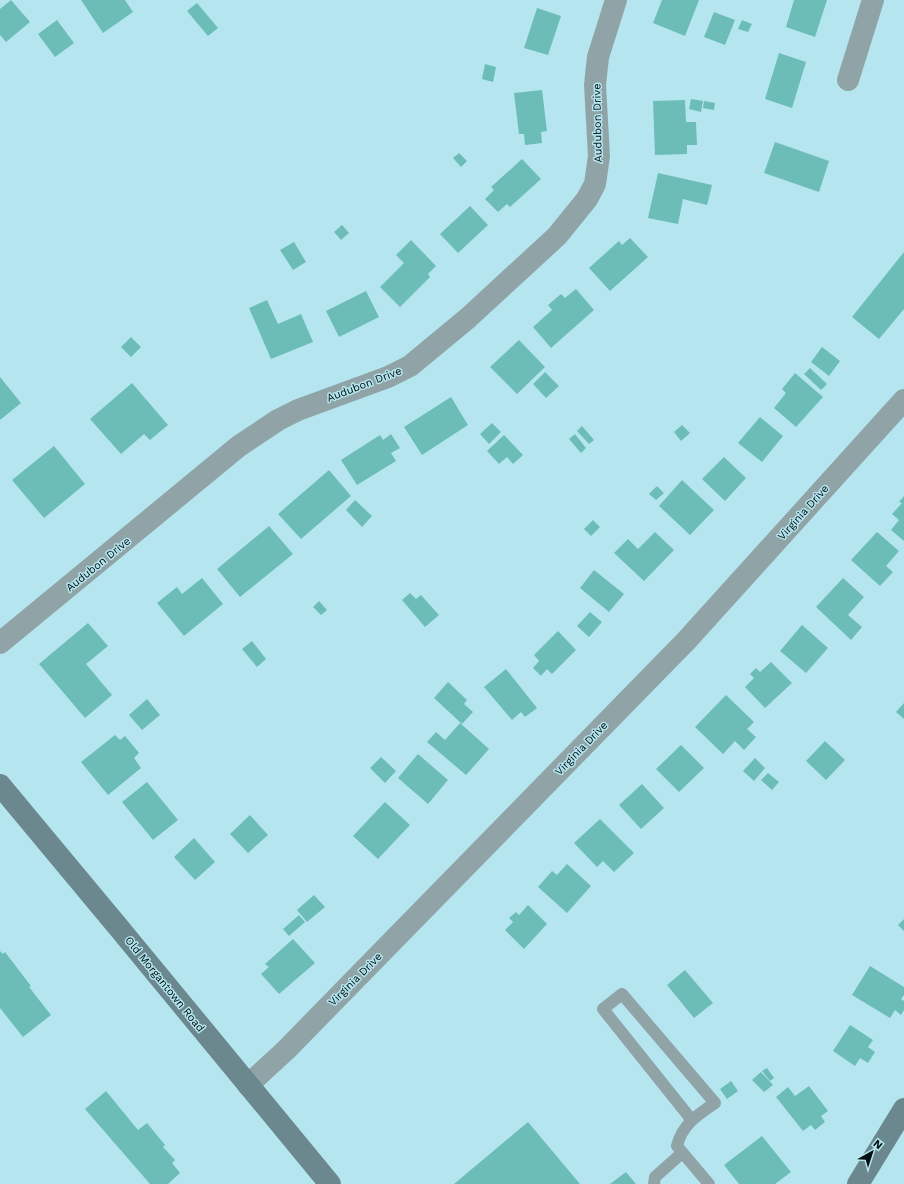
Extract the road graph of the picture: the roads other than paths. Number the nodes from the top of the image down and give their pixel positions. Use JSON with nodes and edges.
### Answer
{"nodes":[{"id":1,"x":616,"y":0,"type":"edge"},
{"id":2,"x":873,"y":0,"type":"edge"},
{"id":3,"x":848,"y":80,"type":"dead end"},
{"id":4,"x":904,"y":400,"type":"edge"},
{"id":5,"x":0,"y":643,"type":"edge"},
{"id":6,"x":1,"y":788,"type":"edge"},
{"id":7,"x":248,"y":1086,"type":"junction"},
{"id":8,"x":904,"y":1109,"type":"edge"},
{"id":9,"x":692,"y":1119,"type":"junction"},
{"id":10,"x":682,"y":1153,"type":"junction"},
{"id":11,"x":330,"y":1184,"type":"edge"},
{"id":12,"x":654,"y":1184,"type":"edge"},
{"id":13,"x":709,"y":1184,"type":"edge"},
{"id":14,"x":858,"y":1184,"type":"edge"}],
"edges":[{"from":1,"to":5,"type":"street","name":"Audubon Drive"},
{"from":2,"to":3,"type":"street"},
{"from":4,"to":7,"type":"street","name":"Virginia Drive"},
{"from":6,"to":7,"type":"street","name":"Old Morgantown Road"},
{"from":7,"to":11,"type":"street","name":"Old Morgantown Road"},
{"from":8,"to":14,"type":"street"},
{"from":9,"to":9,"type":"lane"},
{"from":9,"to":10,"type":"lane"},
{"from":10,"to":12,"type":"lane"},
{"from":10,"to":13,"type":"lane"}]}
